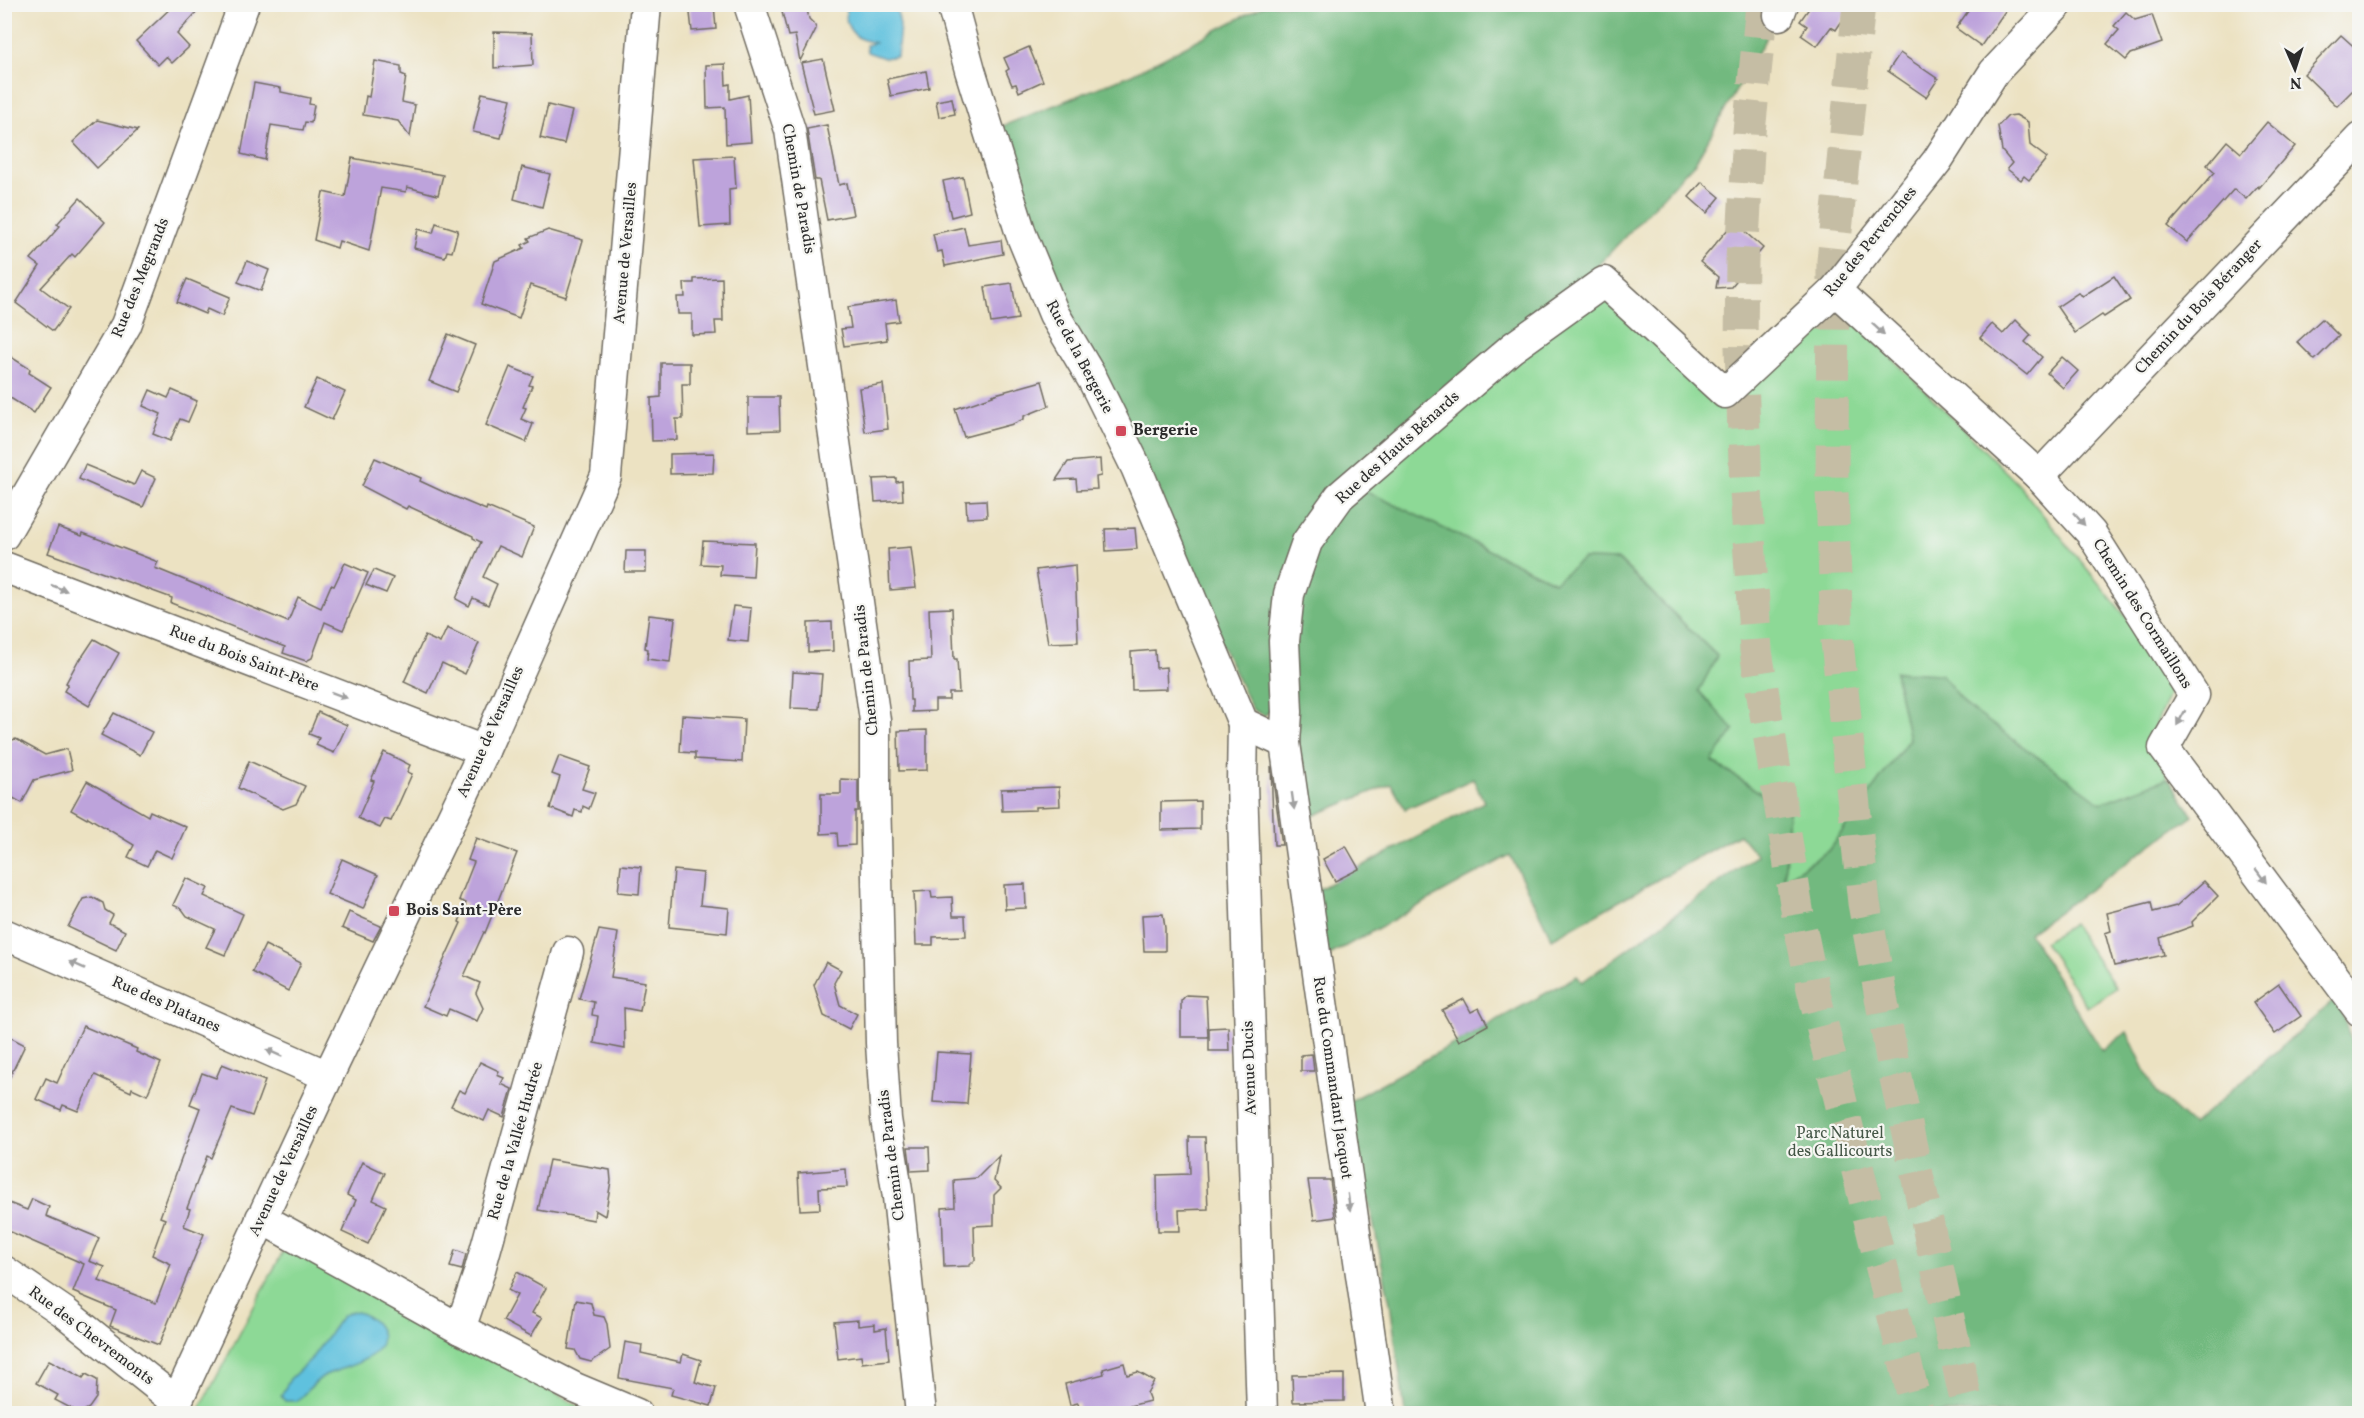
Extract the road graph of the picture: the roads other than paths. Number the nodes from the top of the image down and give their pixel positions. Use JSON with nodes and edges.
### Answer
{"nodes":[{"id":1,"x":244,"y":4,"type":"edge"},
{"id":2,"x":646,"y":4,"type":"edge"},
{"id":3,"x":749,"y":4,"type":"edge"},
{"id":4,"x":952,"y":4,"type":"edge"},
{"id":5,"x":2058,"y":4,"type":"edge"},
{"id":6,"x":2360,"y":138,"type":"edge"},
{"id":7,"x":1604,"y":282,"type":"joint"},
{"id":8,"x":1835,"y":290,"type":"junction"},
{"id":9,"x":2039,"y":476,"type":"junction"},
{"id":10,"x":4,"y":535,"type":"edge"},
{"id":11,"x":4,"y":567,"type":"edge"},
{"id":12,"x":1243,"y":723,"type":"junction"},
{"id":13,"x":1285,"y":743,"type":"junction"},
{"id":14,"x":484,"y":751,"type":"junction"},
{"id":15,"x":4,"y":934,"type":"edge"},
{"id":16,"x":568,"y":952,"type":"dead end"},
{"id":17,"x":2360,"y":1011,"type":"edge"},
{"id":18,"x":328,"y":1076,"type":"junction"},
{"id":19,"x":261,"y":1218,"type":"junction"},
{"id":20,"x":4,"y":1271,"type":"edge"},
{"id":21,"x":460,"y":1329,"type":"junction"},
{"id":22,"x":174,"y":1408,"type":"edge"},
{"id":23,"x":637,"y":1413,"type":"edge"},
{"id":24,"x":921,"y":1413,"type":"edge"},
{"id":25,"x":1262,"y":1413,"type":"edge"},
{"id":26,"x":1380,"y":1413,"type":"edge"}],
"edges":[{"from":1,"to":10,"type":"street","name":"Rue des Megrands"},
{"from":2,"to":14,"type":"street","name":"Avenue de Versailles"},
{"from":3,"to":24,"type":"street","name":"Chemin de Paradis"},
{"from":4,"to":12,"type":"street","name":"Rue de la Bergerie"},
{"from":5,"to":8,"type":"street","name":"Rue des Pervenches"},
{"from":6,"to":9,"type":"street","name":"Chemin du Bois Béranger"},
{"from":7,"to":8,"type":"street","name":"Rue des Pervenches"},
{"from":7,"to":13,"type":"street","name":"Rue des Hauts Bénards"},
{"from":8,"to":9,"type":"street","name":"Chemin des Cormaillons","one_way":true},
{"from":9,"to":17,"type":"street","name":"Chemin des Cormaillons","one_way":true},
{"from":11,"to":14,"type":"street","name":"Rue du Bois Saint-Père","one_way":true},
{"from":12,"to":13,"type":"street"},
{"from":12,"to":25,"type":"street","name":"Avenue Ducis"},
{"from":13,"to":26,"type":"street","name":"Rue du Commandant Jacquot","one_way":true},
{"from":14,"to":18,"type":"street","name":"Avenue de Versailles"},
{"from":18,"to":15,"type":"street","name":"Rue des Platanes","one_way":true},
{"from":16,"to":21,"type":"street","name":"Rue de la Vallée Hudrée"},
{"from":18,"to":19,"type":"street","name":"Avenue de Versailles"},
{"from":19,"to":21,"type":"street"},
{"from":19,"to":22,"type":"street","name":"Avenue de Versailles"},
{"from":20,"to":22,"type":"street","name":"Rue des Chevremonts"},
{"from":21,"to":23,"type":"street"}]}
